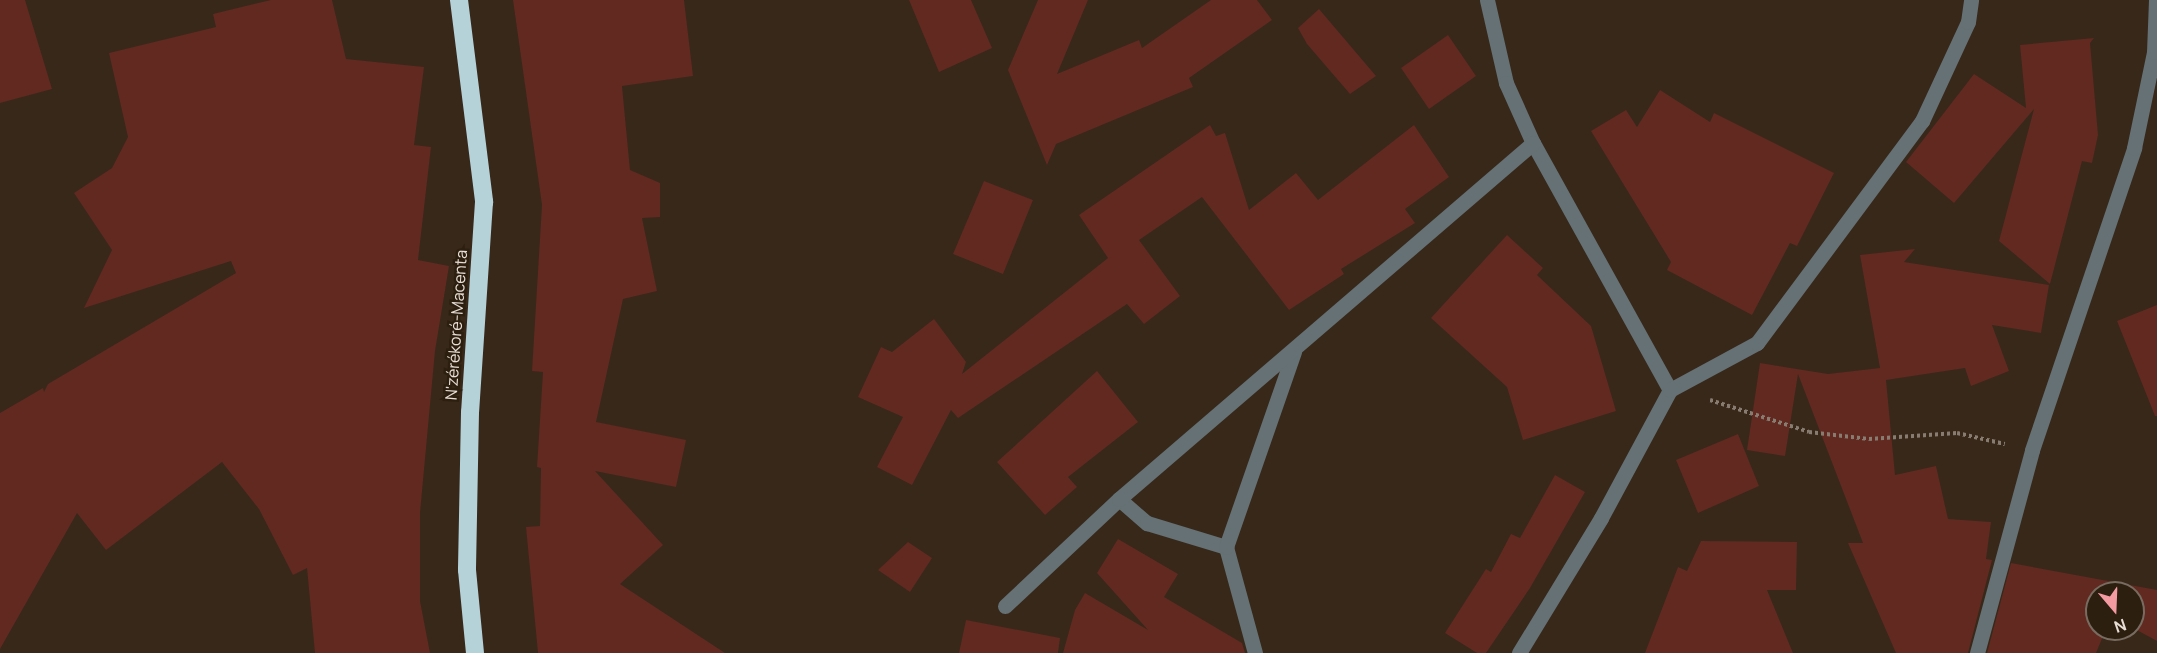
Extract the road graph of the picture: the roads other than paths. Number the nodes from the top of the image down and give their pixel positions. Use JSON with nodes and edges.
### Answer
{"nodes":[{"id":1,"x":459,"y":0,"type":"edge"},
{"id":2,"x":1487,"y":0,"type":"edge"},
{"id":3,"x":1971,"y":0,"type":"edge"},
{"id":4,"x":2156,"y":0,"type":"edge"},
{"id":5,"x":1533,"y":143,"type":"junction"},
{"id":6,"x":1295,"y":349,"type":"junction"},
{"id":7,"x":1670,"y":390,"type":"junction"},
{"id":8,"x":1119,"y":500,"type":"junction"},
{"id":9,"x":1226,"y":547,"type":"junction"},
{"id":10,"x":1005,"y":606,"type":"dead end"},
{"id":11,"x":475,"y":653,"type":"edge"},
{"id":12,"x":1255,"y":653,"type":"edge"},
{"id":13,"x":1520,"y":653,"type":"edge"},
{"id":14,"x":1977,"y":653,"type":"edge"}],
"edges":[{"from":1,"to":11,"type":"highway","name":"N'zérékoré-Macenta"},
{"from":2,"to":5,"type":"street"},
{"from":3,"to":7,"type":"street"},
{"from":4,"to":14,"type":"street"},
{"from":5,"to":6,"type":"street"},
{"from":5,"to":7,"type":"street"},
{"from":6,"to":8,"type":"street"},
{"from":6,"to":9,"type":"street"},
{"from":7,"to":13,"type":"street"},
{"from":8,"to":9,"type":"street"},
{"from":8,"to":10,"type":"street"},
{"from":9,"to":12,"type":"street"}]}
